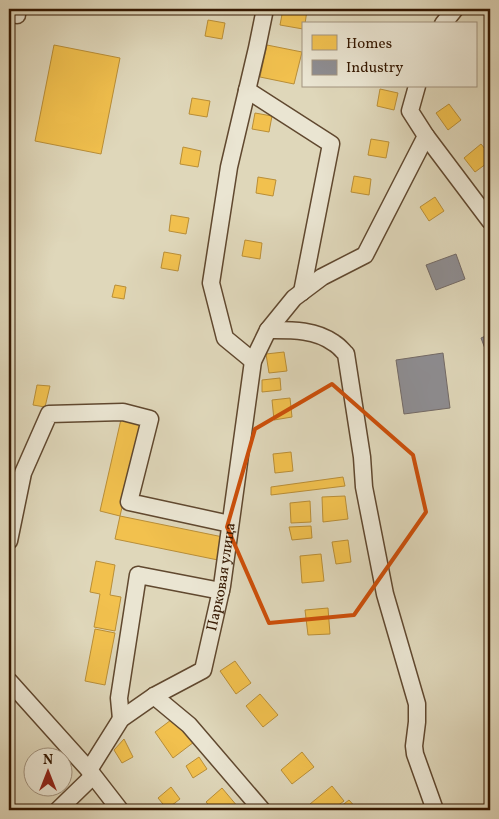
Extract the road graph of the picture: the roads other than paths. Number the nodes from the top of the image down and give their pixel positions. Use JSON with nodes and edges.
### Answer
{"nodes":[{"id":1,"x":265,"y":9,"type":"edge"},
{"id":2,"x":455,"y":9,"type":"edge"},
{"id":3,"x":445,"y":22,"type":"edge"},
{"id":4,"x":416,"y":88,"type":"edge"},
{"id":5,"x":247,"y":90,"type":"junction"},
{"id":6,"x":426,"y":136,"type":"junction"},
{"id":7,"x":490,"y":221,"type":"edge"},
{"id":8,"x":302,"y":292,"type":"junction"},
{"id":9,"x":268,"y":330,"type":"junction"},
{"id":10,"x":253,"y":360,"type":"junction"},
{"id":11,"x":230,"y":524,"type":"junction"},
{"id":12,"x":9,"y":541,"type":"edge"},
{"id":13,"x":221,"y":591,"type":"junction"},
{"id":14,"x":9,"y":680,"type":"edge"},
{"id":15,"x":154,"y":696,"type":"junction"},
{"id":16,"x":121,"y":719,"type":"junction"},
{"id":17,"x":91,"y":773,"type":"junction"},
{"id":18,"x":58,"y":810,"type":"edge"},
{"id":19,"x":120,"y":810,"type":"edge"},
{"id":20,"x":262,"y":810,"type":"edge"},
{"id":21,"x":436,"y":810,"type":"edge"}],
"edges":[{"from":1,"to":5,"type":"street"},
{"from":2,"to":3,"type":"street"},
{"from":4,"to":6,"type":"street"},
{"from":5,"to":8,"type":"street"},
{"from":5,"to":10,"type":"street"},
{"from":6,"to":7,"type":"street"},
{"from":6,"to":8,"type":"street","name":"Парковая улица"},
{"from":8,"to":9,"type":"street","name":"Парковая улица"},
{"from":9,"to":10,"type":"street","name":"Парковая улица"},
{"from":9,"to":21,"type":"street"},
{"from":10,"to":11,"type":"street","name":"Парковая улица"},
{"from":11,"to":12,"type":"street"},
{"from":11,"to":13,"type":"street","name":"Парковая улица"},
{"from":13,"to":15,"type":"street","name":"Парковая улица"},
{"from":13,"to":16,"type":"street"},
{"from":14,"to":17,"type":"street"},
{"from":15,"to":16,"type":"street","name":"Парковая улица"},
{"from":15,"to":20,"type":"street"},
{"from":16,"to":17,"type":"street","name":"Парковая улица"},
{"from":17,"to":18,"type":"street","name":"Парковая улица"},
{"from":17,"to":19,"type":"street"}]}
